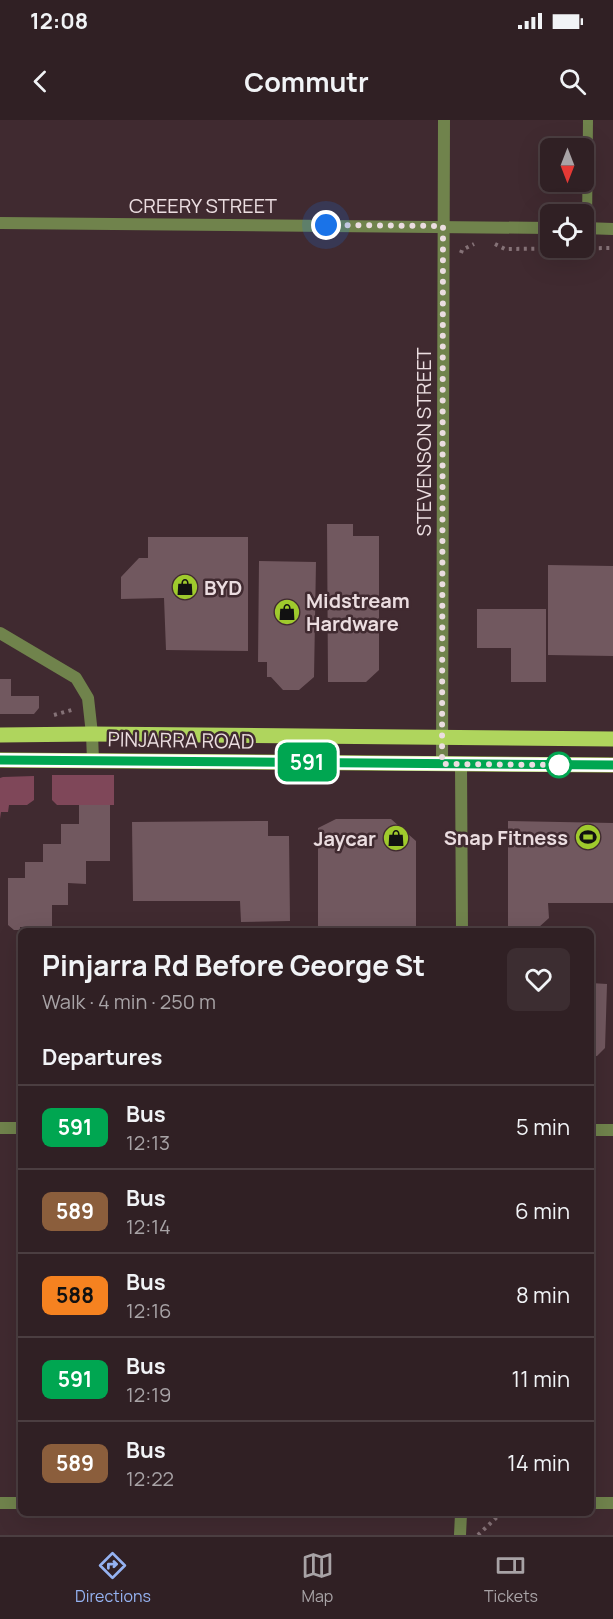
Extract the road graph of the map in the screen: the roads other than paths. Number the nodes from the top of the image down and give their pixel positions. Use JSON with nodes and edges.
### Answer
{"nodes":[{"id":1,"x":444,"y":120,"type":"edge"},
{"id":2,"x":588,"y":120,"type":"edge"},
{"id":3,"x":586,"y":204,"type":"edge"},
{"id":4,"x":0,"y":223,"type":"edge"},
{"id":5,"x":443,"y":226,"type":"junction"},
{"id":6,"x":540,"y":228,"type":"edge"},
{"id":7,"x":594,"y":228,"type":"edge"},
{"id":8,"x":613,"y":229,"type":"edge"},
{"id":9,"x":0,"y":633,"type":"edge"},
{"id":10,"x":92,"y":734,"type":"junction"},
{"id":11,"x":0,"y":735,"type":"edge"},
{"id":12,"x":442,"y":738,"type":"junction"},
{"id":13,"x":613,"y":739,"type":"edge"},
{"id":14,"x":0,"y":760,"type":"edge"},
{"id":15,"x":93,"y":760,"type":"junction"},
{"id":16,"x":442,"y":764,"type":"junction"},
{"id":17,"x":461,"y":764,"type":"junction"},
{"id":18,"x":613,"y":765,"type":"edge"},
{"id":19,"x":462,"y":928,"type":"edge"},
{"id":20,"x":0,"y":1128,"type":"edge"},
{"id":21,"x":18,"y":1128,"type":"edge"},
{"id":22,"x":594,"y":1130,"type":"edge"},
{"id":23,"x":613,"y":1130,"type":"edge"},
{"id":24,"x":0,"y":1503,"type":"edge"},
{"id":25,"x":18,"y":1503,"type":"edge"},
{"id":26,"x":594,"y":1503,"type":"edge"},
{"id":27,"x":613,"y":1503,"type":"edge"},
{"id":28,"x":461,"y":1516,"type":"edge"},
{"id":29,"x":460,"y":1535,"type":"edge"}],
"edges":[{"from":1,"to":5,"type":"street","name":"STEVENSON STREET"},
{"from":2,"to":3,"type":"lane"},
{"from":4,"to":5,"type":"street","name":"CREERY STREET"},
{"from":5,"to":6,"type":"street","name":"CREERY STREET"},
{"from":5,"to":12,"type":"street","name":"STEVENSON STREET"},
{"from":7,"to":8,"type":"street"},
{"from":9,"to":10,"type":"street"},
{"from":10,"to":11,"type":"main road","name":"PINJARRA ROAD"},
{"from":10,"to":12,"type":"main road","name":"PINJARRA ROAD"},
{"from":10,"to":15,"type":"street"},
{"from":12,"to":13,"type":"main road","name":"PINJARRA ROAD"},
{"from":12,"to":16,"type":"street","name":"STEVENSON STREET"},
{"from":14,"to":15,"type":"main road","name":"PINJARRA ROAD"},
{"from":15,"to":16,"type":"main road","name":"PINJARRA ROAD"},
{"from":16,"to":17,"type":"main road","name":"PINJARRA ROAD"},
{"from":17,"to":18,"type":"main road","name":"PINJARRA ROAD"},
{"from":17,"to":19,"type":"street"},
{"from":20,"to":21,"type":"street"},
{"from":22,"to":23,"type":"street"},
{"from":24,"to":25,"type":"street"},
{"from":26,"to":27,"type":"street"},
{"from":28,"to":29,"type":"street"}]}
